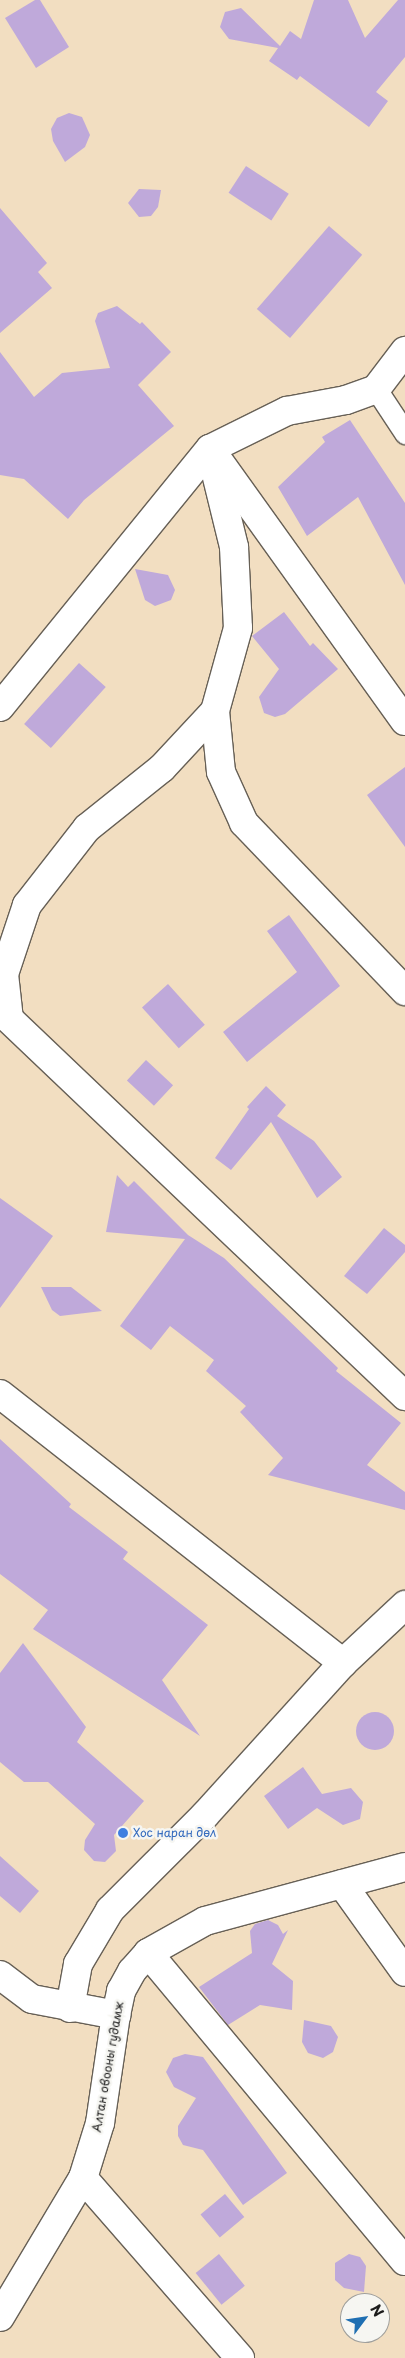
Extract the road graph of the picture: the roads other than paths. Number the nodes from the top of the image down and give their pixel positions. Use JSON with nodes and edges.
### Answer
{"nodes":[{"id":1,"x":405,"y":351,"type":"edge"},
{"id":2,"x":376,"y":389,"type":"junction"},
{"id":3,"x":405,"y":433,"type":"edge"},
{"id":4,"x":210,"y":449,"type":"junction"},
{"id":5,"x":0,"y":707,"type":"edge"},
{"id":6,"x":215,"y":711,"type":"junction"},
{"id":7,"x":405,"y":721,"type":"edge"},
{"id":8,"x":405,"y":991,"type":"edge"},
{"id":9,"x":0,"y":1394,"type":"edge"},
{"id":10,"x":405,"y":1396,"type":"edge"},
{"id":11,"x":405,"y":1605,"type":"edge"},
{"id":12,"x":343,"y":1663,"type":"junction"},
{"id":13,"x":405,"y":1867,"type":"edge"},
{"id":14,"x":342,"y":1884,"type":"junction"},
{"id":15,"x":148,"y":1953,"type":"junction"},
{"id":16,"x":405,"y":1972,"type":"edge"},
{"id":17,"x":0,"y":1975,"type":"edge"},
{"id":18,"x":70,"y":2008,"type":"junction"},
{"id":19,"x":116,"y":2015,"type":"junction"},
{"id":20,"x":83,"y":2178,"type":"junction"},
{"id":21,"x":405,"y":2261,"type":"edge"},
{"id":22,"x":0,"y":2317,"type":"edge"},
{"id":23,"x":240,"y":2358,"type":"edge"}],
"edges":[{"from":1,"to":2,"type":"street"},
{"from":2,"to":3,"type":"lane"},
{"from":2,"to":4,"type":"street"},
{"from":4,"to":5,"type":"street"},
{"from":4,"to":6,"type":"street"},
{"from":4,"to":7,"type":"street"},
{"from":6,"to":8,"type":"street"},
{"from":6,"to":10,"type":"street"},
{"from":9,"to":12,"type":"street"},
{"from":11,"to":12,"type":"street"},
{"from":12,"to":18,"type":"street"},
{"from":13,"to":14,"type":"street","name":"Алтан овооны гудамж"},
{"from":14,"to":15,"type":"street","name":"Алтан овооны гудамж"},
{"from":14,"to":16,"type":"street"},
{"from":15,"to":19,"type":"street","name":"Алтан овооны гудамж"},
{"from":15,"to":21,"type":"street"},
{"from":17,"to":18,"type":"street"},
{"from":18,"to":19,"type":"street"},
{"from":19,"to":20,"type":"street","name":"Алтан овооны гудамж"},
{"from":20,"to":22,"type":"street","name":"Алтан овооны гудамж"},
{"from":20,"to":23,"type":"street"}]}
